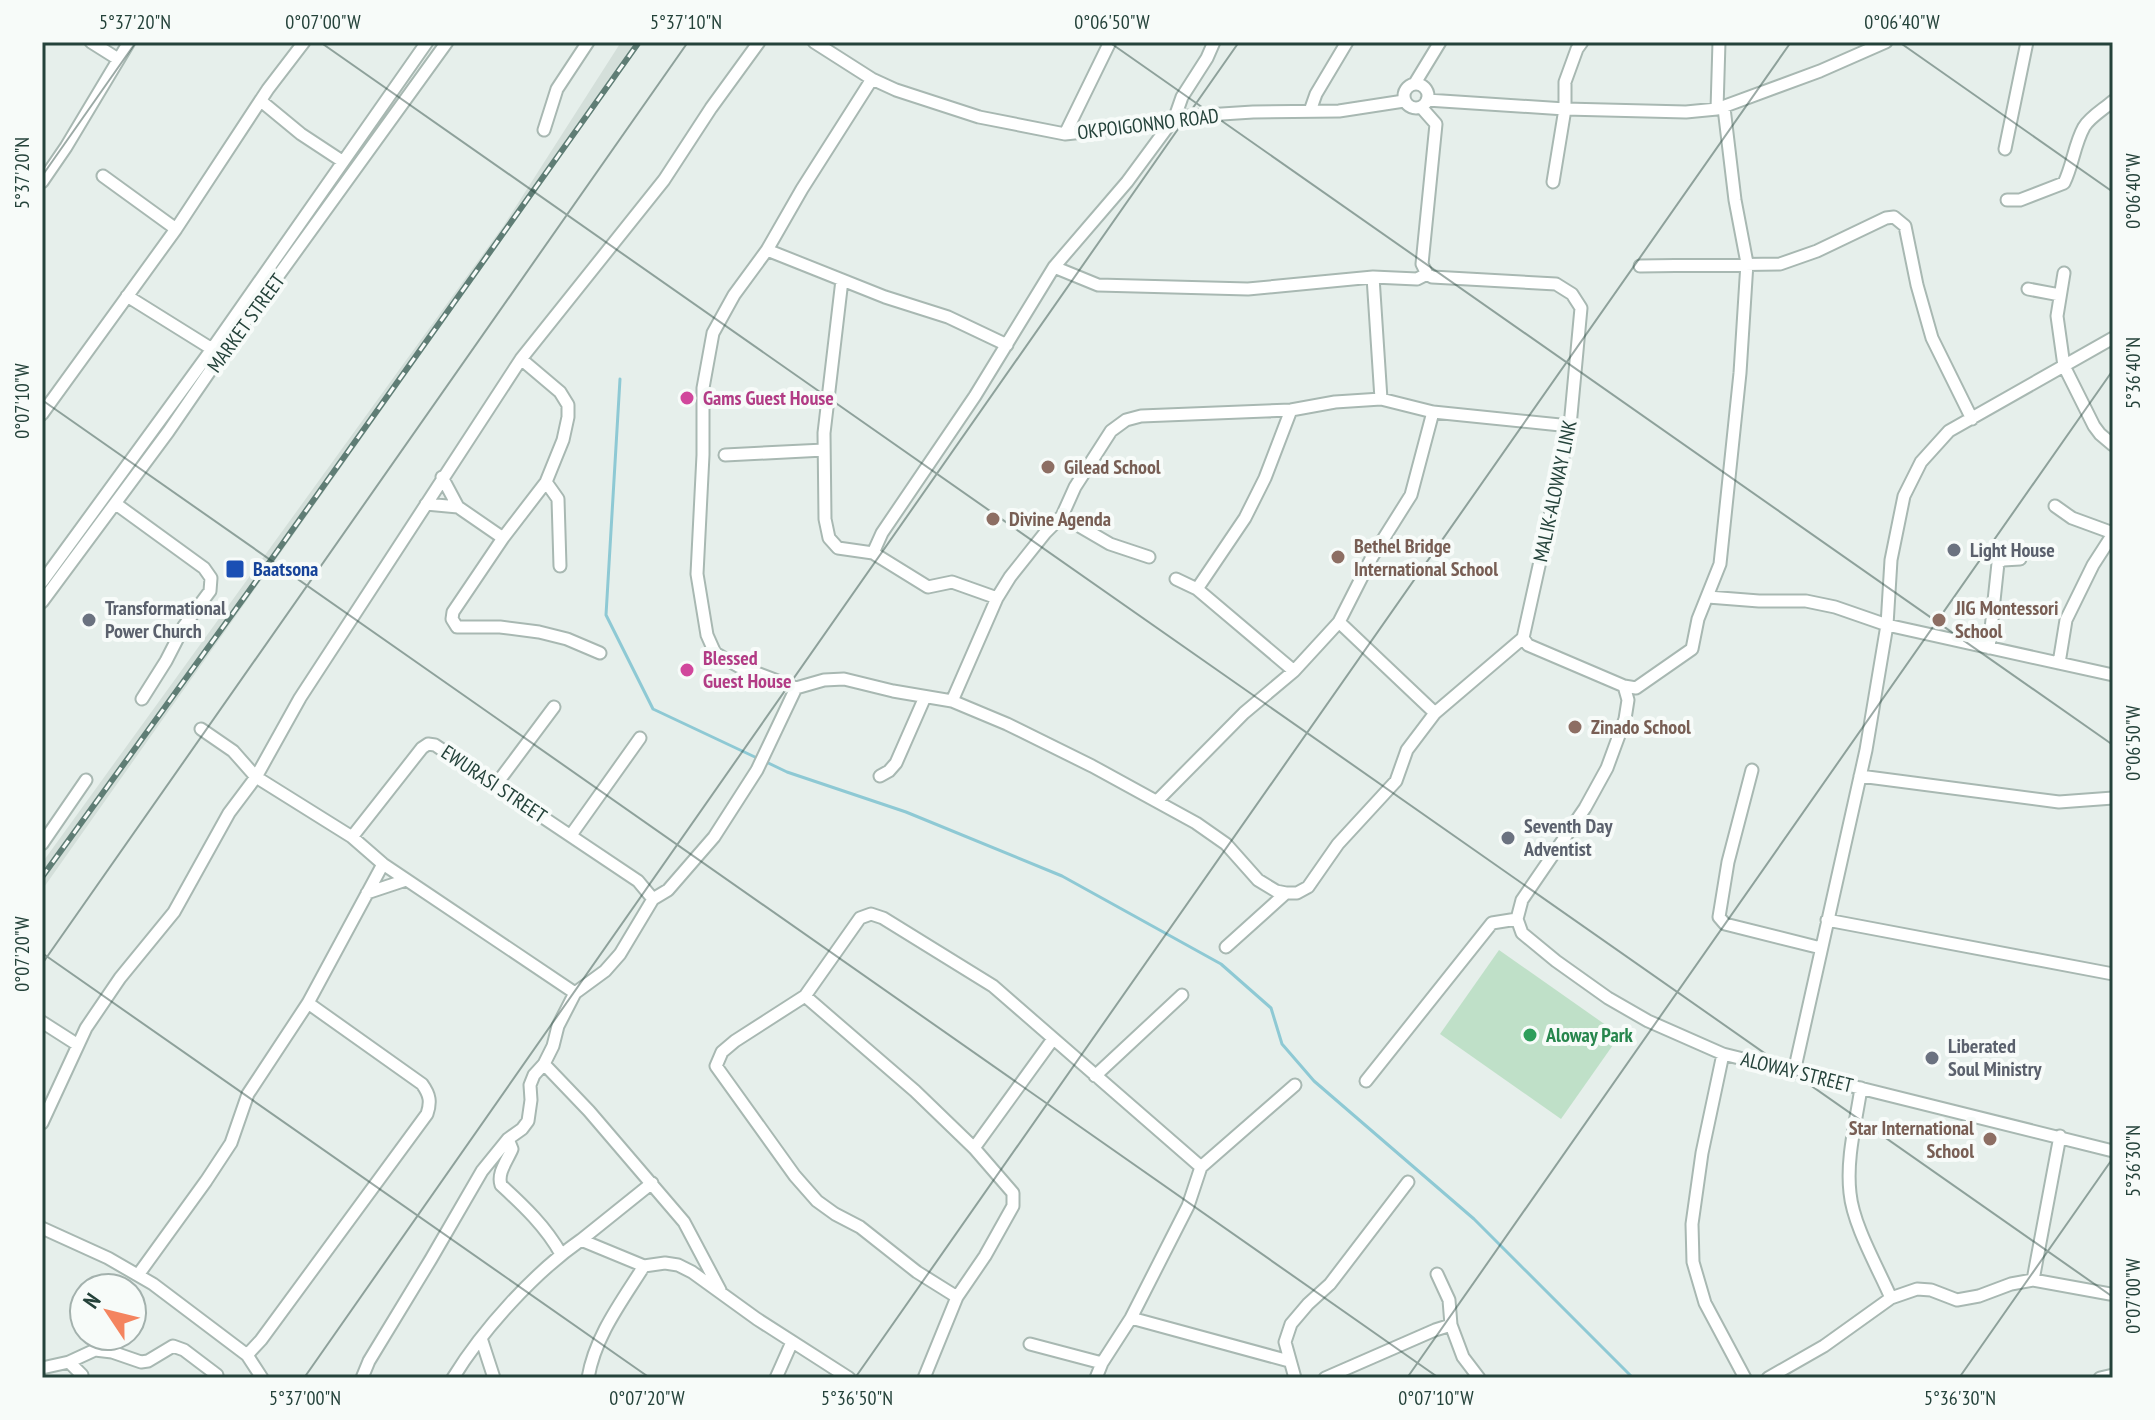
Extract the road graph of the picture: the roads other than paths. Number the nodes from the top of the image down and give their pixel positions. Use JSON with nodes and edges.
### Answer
{"nodes":[{"id":1,"x":91,"y":42,"type":"edge"},
{"id":2,"x":129,"y":42,"type":"edge"},
{"id":3,"x":304,"y":42,"type":"edge"},
{"id":4,"x":427,"y":42,"type":"edge"},
{"id":5,"x":447,"y":42,"type":"edge"},
{"id":6,"x":588,"y":42,"type":"edge"},
{"id":7,"x":759,"y":42,"type":"edge"},
{"id":8,"x":814,"y":42,"type":"edge"},
{"id":9,"x":1110,"y":42,"type":"edge"},
{"id":10,"x":1214,"y":42,"type":"edge"},
{"id":11,"x":1347,"y":42,"type":"edge"},
{"id":12,"x":1440,"y":42,"type":"edge"},
{"id":13,"x":1582,"y":42,"type":"edge"},
{"id":14,"x":1719,"y":42,"type":"edge"},
{"id":15,"x":1886,"y":42,"type":"edge"},
{"id":16,"x":2027,"y":42,"type":"edge"},
{"id":17,"x":118,"y":59,"type":"junction"},
{"id":18,"x":872,"y":79,"type":"junction"},
{"id":19,"x":1415,"y":83,"type":"junction"},
{"id":20,"x":261,"y":101,"type":"junction"},
{"id":21,"x":1404,"y":101,"type":"junction"},
{"id":22,"x":2113,"y":101,"type":"edge"},
{"id":23,"x":1424,"y":103,"type":"junction"},
{"id":24,"x":1721,"y":108,"type":"junction"},
{"id":25,"x":1565,"y":109,"type":"junction"},
{"id":26,"x":1310,"y":111,"type":"junction"},
{"id":27,"x":1175,"y":117,"type":"junction"},
{"id":28,"x":544,"y":130,"type":"dead end"},
{"id":29,"x":1065,"y":134,"type":"junction"},
{"id":30,"x":2005,"y":149,"type":"dead end"},
{"id":31,"x":342,"y":161,"type":"junction"},
{"id":32,"x":103,"y":176,"type":"dead end"},
{"id":33,"x":42,"y":182,"type":"edge"},
{"id":34,"x":1553,"y":182,"type":"dead end"},
{"id":35,"x":2007,"y":200,"type":"dead end"},
{"id":36,"x":176,"y":229,"type":"junction"},
{"id":37,"x":767,"y":250,"type":"junction"},
{"id":38,"x":1747,"y":263,"type":"junction"},
{"id":39,"x":1640,"y":266,"type":"dead end"},
{"id":40,"x":1054,"y":267,"type":"junction"},
{"id":41,"x":2064,"y":273,"type":"dead end"},
{"id":42,"x":1427,"y":274,"type":"junction"},
{"id":43,"x":1373,"y":277,"type":"junction"},
{"id":44,"x":842,"y":280,"type":"junction"},
{"id":45,"x":2028,"y":289,"type":"dead end"},
{"id":46,"x":2060,"y":295,"type":"junction"},
{"id":47,"x":127,"y":296,"type":"junction"},
{"id":48,"x":2113,"y":338,"type":"edge"},
{"id":49,"x":1007,"y":345,"type":"junction"},
{"id":50,"x":212,"y":349,"type":"junction"},
{"id":51,"x":521,"y":359,"type":"junction"},
{"id":52,"x":2064,"y":366,"type":"junction"},
{"id":53,"x":1381,"y":399,"type":"junction"},
{"id":54,"x":1291,"y":410,"type":"junction"},
{"id":55,"x":1433,"y":412,"type":"junction"},
{"id":56,"x":42,"y":414,"type":"edge"},
{"id":57,"x":1972,"y":419,"type":"junction"},
{"id":58,"x":1570,"y":426,"type":"junction"},
{"id":59,"x":2113,"y":445,"type":"edge"},
{"id":60,"x":824,"y":450,"type":"junction"},
{"id":61,"x":725,"y":455,"type":"dead end"},
{"id":62,"x":442,"y":477,"type":"junction"},
{"id":63,"x":546,"y":482,"type":"junction"},
{"id":64,"x":116,"y":504,"type":"junction"},
{"id":65,"x":426,"y":504,"type":"junction"},
{"id":66,"x":2055,"y":506,"type":"dead end"},
{"id":67,"x":458,"y":507,"type":"junction"},
{"id":68,"x":1062,"y":516,"type":"junction"},
{"id":69,"x":2113,"y":534,"type":"edge"},
{"id":70,"x":503,"y":538,"type":"junction"},
{"id":71,"x":873,"y":553,"type":"junction"},
{"id":72,"x":1149,"y":557,"type":"dead end"},
{"id":73,"x":2020,"y":559,"type":"dead end"},
{"id":74,"x":560,"y":566,"type":"dead end"},
{"id":75,"x":1176,"y":579,"type":"dead end"},
{"id":76,"x":42,"y":582,"type":"edge"},
{"id":77,"x":1197,"y":589,"type":"junction"},
{"id":78,"x":1708,"y":597,"type":"junction"},
{"id":79,"x":997,"y":598,"type":"junction"},
{"id":80,"x":42,"y":602,"type":"edge"},
{"id":81,"x":1339,"y":622,"type":"junction"},
{"id":82,"x":1887,"y":625,"type":"junction"},
{"id":83,"x":1523,"y":638,"type":"junction"},
{"id":84,"x":1989,"y":648,"type":"junction"},
{"id":85,"x":600,"y":653,"type":"dead end"},
{"id":86,"x":2059,"y":663,"type":"junction"},
{"id":87,"x":1294,"y":671,"type":"junction"},
{"id":88,"x":2113,"y":675,"type":"edge"},
{"id":89,"x":1624,"y":686,"type":"junction"},
{"id":90,"x":796,"y":688,"type":"junction"},
{"id":91,"x":925,"y":697,"type":"junction"},
{"id":92,"x":142,"y":699,"type":"dead end"},
{"id":93,"x":952,"y":701,"type":"junction"},
{"id":94,"x":554,"y":707,"type":"dead end"},
{"id":95,"x":1435,"y":713,"type":"junction"},
{"id":96,"x":201,"y":729,"type":"dead end"},
{"id":97,"x":640,"y":738,"type":"dead end"},
{"id":98,"x":1752,"y":770,"type":"dead end"},
{"id":99,"x":880,"y":776,"type":"dead end"},
{"id":100,"x":1860,"y":776,"type":"junction"},
{"id":101,"x":256,"y":777,"type":"junction"},
{"id":102,"x":86,"y":780,"type":"dead end"},
{"id":103,"x":495,"y":786,"type":"junction"},
{"id":104,"x":2113,"y":798,"type":"edge"},
{"id":105,"x":1158,"y":800,"type":"junction"},
{"id":106,"x":571,"y":835,"type":"junction"},
{"id":107,"x":352,"y":837,"type":"junction"},
{"id":108,"x":42,"y":844,"type":"edge"},
{"id":109,"x":383,"y":864,"type":"junction"},
{"id":110,"x":406,"y":880,"type":"junction"},
{"id":111,"x":367,"y":893,"type":"junction"},
{"id":112,"x":1286,"y":893,"type":"junction"},
{"id":113,"x":653,"y":899,"type":"junction"},
{"id":114,"x":1517,"y":919,"type":"junction"},
{"id":115,"x":1827,"y":920,"type":"junction"},
{"id":116,"x":1226,"y":947,"type":"dead end"},
{"id":117,"x":1821,"y":948,"type":"junction"},
{"id":118,"x":2113,"y":974,"type":"edge"},
{"id":119,"x":575,"y":993,"type":"junction"},
{"id":120,"x":1182,"y":995,"type":"dead end"},
{"id":121,"x":805,"y":996,"type":"junction"},
{"id":122,"x":308,"y":1003,"type":"junction"},
{"id":123,"x":42,"y":1022,"type":"edge"},
{"id":124,"x":1053,"y":1039,"type":"junction"},
{"id":125,"x":78,"y":1045,"type":"junction"},
{"id":126,"x":1723,"y":1054,"type":"junction"},
{"id":127,"x":544,"y":1064,"type":"junction"},
{"id":128,"x":1794,"y":1072,"type":"junction"},
{"id":129,"x":1095,"y":1076,"type":"junction"},
{"id":130,"x":1366,"y":1081,"type":"dead end"},
{"id":131,"x":1295,"y":1085,"type":"dead end"},
{"id":132,"x":1861,"y":1088,"type":"junction"},
{"id":133,"x":42,"y":1123,"type":"edge"},
{"id":134,"x":2060,"y":1136,"type":"junction"},
{"id":135,"x":508,"y":1139,"type":"junction"},
{"id":136,"x":974,"y":1148,"type":"junction"},
{"id":137,"x":2113,"y":1151,"type":"edge"},
{"id":138,"x":1201,"y":1167,"type":"junction"},
{"id":139,"x":1408,"y":1182,"type":"dead end"},
{"id":140,"x":652,"y":1183,"type":"junction"},
{"id":141,"x":42,"y":1228,"type":"edge"},
{"id":142,"x":581,"y":1240,"type":"junction"},
{"id":143,"x":561,"y":1254,"type":"junction"},
{"id":144,"x":644,"y":1266,"type":"junction"},
{"id":145,"x":133,"y":1272,"type":"edge"},
{"id":146,"x":140,"y":1272,"type":"edge"},
{"id":147,"x":1437,"y":1274,"type":"dead end"},
{"id":148,"x":2033,"y":1280,"type":"junction"},
{"id":149,"x":148,"y":1281,"type":"edge"},
{"id":150,"x":722,"y":1294,"type":"junction"},
{"id":151,"x":2110,"y":1294,"type":"dead end"},
{"id":152,"x":957,"y":1297,"type":"junction"},
{"id":153,"x":1891,"y":1298,"type":"junction"},
{"id":154,"x":1131,"y":1318,"type":"junction"},
{"id":155,"x":1451,"y":1325,"type":"junction"},
{"id":156,"x":481,"y":1338,"type":"junction"},
{"id":157,"x":792,"y":1342,"type":"junction"},
{"id":158,"x":1030,"y":1344,"type":"dead end"},
{"id":159,"x":247,"y":1355,"type":"junction"},
{"id":160,"x":1289,"y":1361,"type":"junction"},
{"id":161,"x":69,"y":1362,"type":"junction"},
{"id":162,"x":1102,"y":1363,"type":"junction"},
{"id":163,"x":42,"y":1368,"type":"edge"},
{"id":164,"x":217,"y":1375,"type":"dead end"},
{"id":165,"x":2113,"y":1375,"type":"edge"},
{"id":166,"x":81,"y":1378,"type":"edge"},
{"id":167,"x":262,"y":1378,"type":"edge"},
{"id":168,"x":362,"y":1378,"type":"edge"},
{"id":169,"x":453,"y":1378,"type":"edge"},
{"id":170,"x":494,"y":1378,"type":"edge"},
{"id":171,"x":588,"y":1378,"type":"edge"},
{"id":172,"x":776,"y":1378,"type":"edge"},
{"id":173,"x":849,"y":1378,"type":"edge"},
{"id":174,"x":924,"y":1378,"type":"edge"},
{"id":175,"x":1096,"y":1378,"type":"edge"},
{"id":176,"x":1295,"y":1378,"type":"edge"},
{"id":177,"x":1325,"y":1378,"type":"edge"},
{"id":178,"x":1479,"y":1378,"type":"edge"},
{"id":179,"x":1745,"y":1378,"type":"edge"},
{"id":180,"x":1768,"y":1378,"type":"edge"},
{"id":181,"x":2100,"y":1378,"type":"edge"}],
"edges":[{"from":1,"to":17,"type":"street"},
{"from":2,"to":17,"type":"street"},
{"from":3,"to":20,"type":"street"},
{"from":4,"to":31,"type":"street","name":"MARKET STREET"},
{"from":5,"to":64,"type":"street","name":"MARKET STREET"},
{"from":6,"to":28,"type":"street"},
{"from":7,"to":51,"type":"street"},
{"from":8,"to":18,"type":"street","name":"OKPOIGONNO ROAD"},
{"from":9,"to":29,"type":"street"},
{"from":10,"to":27,"type":"street"},
{"from":11,"to":26,"type":"street"},
{"from":12,"to":19,"type":"street"},
{"from":13,"to":25,"type":"street"},
{"from":14,"to":24,"type":"street"},
{"from":15,"to":24,"type":"street"},
{"from":16,"to":30,"type":"street"},
{"from":17,"to":33,"type":"street"},
{"from":18,"to":29,"type":"street","name":"OKPOIGONNO ROAD"},
{"from":18,"to":37,"type":"street"},
{"from":19,"to":21,"type":"street"},
{"from":19,"to":23,"type":"street"},
{"from":20,"to":31,"type":"street"},
{"from":20,"to":36,"type":"street"},
{"from":21,"to":23,"type":"street"},
{"from":21,"to":26,"type":"street","name":"OKPOIGONNO ROAD"},
{"from":22,"to":35,"type":"street"},
{"from":23,"to":25,"type":"street"},
{"from":23,"to":42,"type":"street"},
{"from":24,"to":25,"type":"street"},
{"from":24,"to":38,"type":"street"},
{"from":25,"to":34,"type":"street"},
{"from":26,"to":27,"type":"street","name":"OKPOIGONNO ROAD"},
{"from":27,"to":29,"type":"street","name":"OKPOIGONNO ROAD"},
{"from":27,"to":40,"type":"street"},
{"from":31,"to":50,"type":"street","name":"MARKET STREET"},
{"from":32,"to":36,"type":"street"},
{"from":36,"to":47,"type":"street"},
{"from":37,"to":44,"type":"street"},
{"from":37,"to":90,"type":"street"},
{"from":38,"to":39,"type":"street"},
{"from":38,"to":57,"type":"street"},
{"from":38,"to":78,"type":"street"},
{"from":40,"to":43,"type":"street","name":"MALIK-ALOWAY LINK"},
{"from":40,"to":49,"type":"street"},
{"from":41,"to":46,"type":"street"},
{"from":42,"to":43,"type":"street","name":"MALIK-ALOWAY LINK"},
{"from":42,"to":58,"type":"street","name":"MALIK-ALOWAY LINK"},
{"from":43,"to":53,"type":"street"},
{"from":44,"to":49,"type":"street"},
{"from":44,"to":60,"type":"street"},
{"from":45,"to":46,"type":"street"},
{"from":46,"to":52,"type":"street"},
{"from":47,"to":50,"type":"street"},
{"from":47,"to":56,"type":"street"},
{"from":48,"to":52,"type":"street"},
{"from":49,"to":71,"type":"street"},
{"from":50,"to":76,"type":"street","name":"MARKET STREET"},
{"from":51,"to":62,"type":"street"},
{"from":51,"to":63,"type":"street"},
{"from":52,"to":57,"type":"street"},
{"from":52,"to":59,"type":"street"},
{"from":53,"to":54,"type":"street"},
{"from":53,"to":55,"type":"street"},
{"from":54,"to":68,"type":"street"},
{"from":54,"to":77,"type":"street"},
{"from":55,"to":58,"type":"street"},
{"from":55,"to":81,"type":"street"},
{"from":57,"to":82,"type":"street"},
{"from":58,"to":83,"type":"street","name":"MALIK-ALOWAY LINK"},
{"from":60,"to":61,"type":"street"},
{"from":60,"to":71,"type":"street"},
{"from":62,"to":65,"type":"street"},
{"from":62,"to":67,"type":"street"},
{"from":63,"to":70,"type":"street"},
{"from":63,"to":74,"type":"street"},
{"from":64,"to":80,"type":"street","name":"MARKET STREET"},
{"from":64,"to":92,"type":"street"},
{"from":65,"to":67,"type":"street"},
{"from":65,"to":101,"type":"street"},
{"from":66,"to":69,"type":"street"},
{"from":67,"to":70,"type":"street"},
{"from":68,"to":72,"type":"street"},
{"from":68,"to":79,"type":"street"},
{"from":69,"to":86,"type":"street"},
{"from":70,"to":85,"type":"street"},
{"from":71,"to":79,"type":"street"},
{"from":73,"to":84,"type":"street"},
{"from":75,"to":77,"type":"street"},
{"from":77,"to":87,"type":"street"},
{"from":78,"to":82,"type":"street"},
{"from":78,"to":89,"type":"street"},
{"from":79,"to":93,"type":"street"},
{"from":81,"to":87,"type":"street"},
{"from":81,"to":95,"type":"street"},
{"from":82,"to":84,"type":"street"},
{"from":82,"to":100,"type":"street"},
{"from":83,"to":89,"type":"street"},
{"from":83,"to":95,"type":"street"},
{"from":84,"to":86,"type":"street"},
{"from":86,"to":88,"type":"street"},
{"from":87,"to":105,"type":"street"},
{"from":89,"to":114,"type":"street"},
{"from":90,"to":91,"type":"street"},
{"from":90,"to":113,"type":"street"},
{"from":91,"to":93,"type":"street"},
{"from":91,"to":99,"type":"street"},
{"from":93,"to":105,"type":"street"},
{"from":94,"to":103,"type":"street"},
{"from":95,"to":112,"type":"street"},
{"from":96,"to":101,"type":"street"},
{"from":97,"to":106,"type":"street"},
{"from":98,"to":117,"type":"street"},
{"from":100,"to":104,"type":"street"},
{"from":100,"to":115,"type":"street"},
{"from":101,"to":107,"type":"street"},
{"from":101,"to":125,"type":"street"},
{"from":102,"to":108,"type":"street"},
{"from":103,"to":106,"type":"street","name":"EWURASI STREET"},
{"from":103,"to":107,"type":"street","name":"EWURASI STREET"},
{"from":105,"to":112,"type":"street"},
{"from":106,"to":113,"type":"street","name":"EWURASI STREET"},
{"from":107,"to":109,"type":"street"},
{"from":109,"to":110,"type":"street"},
{"from":109,"to":111,"type":"street"},
{"from":110,"to":111,"type":"street"},
{"from":110,"to":119,"type":"street"},
{"from":111,"to":122,"type":"street"},
{"from":112,"to":116,"type":"street"},
{"from":113,"to":119,"type":"street"},
{"from":114,"to":126,"type":"street","name":"ALOWAY STREET"},
{"from":114,"to":130,"type":"street"},
{"from":115,"to":117,"type":"street"},
{"from":115,"to":118,"type":"street"},
{"from":117,"to":128,"type":"street"},
{"from":119,"to":127,"type":"street"},
{"from":120,"to":129,"type":"street"},
{"from":121,"to":124,"type":"street"},
{"from":121,"to":136,"type":"street"},
{"from":121,"to":152,"type":"street"},
{"from":122,"to":146,"type":"street"},
{"from":122,"to":159,"type":"street"},
{"from":123,"to":125,"type":"street"},
{"from":124,"to":129,"type":"street"},
{"from":124,"to":136,"type":"street"},
{"from":125,"to":133,"type":"street"},
{"from":126,"to":128,"type":"street","name":"ALOWAY STREET"},
{"from":126,"to":179,"type":"street"},
{"from":127,"to":135,"type":"street"},
{"from":127,"to":140,"type":"street"},
{"from":128,"to":132,"type":"street","name":"ALOWAY STREET"},
{"from":129,"to":138,"type":"street"},
{"from":131,"to":138,"type":"street"},
{"from":132,"to":134,"type":"street","name":"ALOWAY STREET"},
{"from":132,"to":153,"type":"street"},
{"from":134,"to":137,"type":"street","name":"ALOWAY STREET"},
{"from":134,"to":148,"type":"street"},
{"from":135,"to":143,"type":"street"},
{"from":135,"to":168,"type":"street"},
{"from":136,"to":152,"type":"street"},
{"from":138,"to":154,"type":"street"},
{"from":139,"to":160,"type":"street"},
{"from":140,"to":142,"type":"street"},
{"from":140,"to":150,"type":"street"},
{"from":141,"to":145,"type":"street"},
{"from":142,"to":143,"type":"street"},
{"from":142,"to":144,"type":"street"},
{"from":143,"to":156,"type":"street"},
{"from":144,"to":150,"type":"street"},
{"from":144,"to":171,"type":"street"},
{"from":147,"to":155,"type":"street"},
{"from":148,"to":151,"type":"street"},
{"from":148,"to":153,"type":"street"},
{"from":149,"to":159,"type":"street"},
{"from":150,"to":157,"type":"street"},
{"from":152,"to":174,"type":"street"},
{"from":153,"to":180,"type":"street"},
{"from":154,"to":160,"type":"street"},
{"from":154,"to":162,"type":"street"},
{"from":155,"to":177,"type":"street"},
{"from":155,"to":178,"type":"street"},
{"from":156,"to":169,"type":"street"},
{"from":156,"to":170,"type":"street"},
{"from":157,"to":172,"type":"street"},
{"from":157,"to":173,"type":"street"},
{"from":158,"to":162,"type":"street"},
{"from":159,"to":167,"type":"street"},
{"from":160,"to":176,"type":"street"},
{"from":161,"to":163,"type":"street"},
{"from":161,"to":164,"type":"street"},
{"from":161,"to":166,"type":"street"},
{"from":162,"to":175,"type":"street"},
{"from":165,"to":181,"type":"street"}]}
